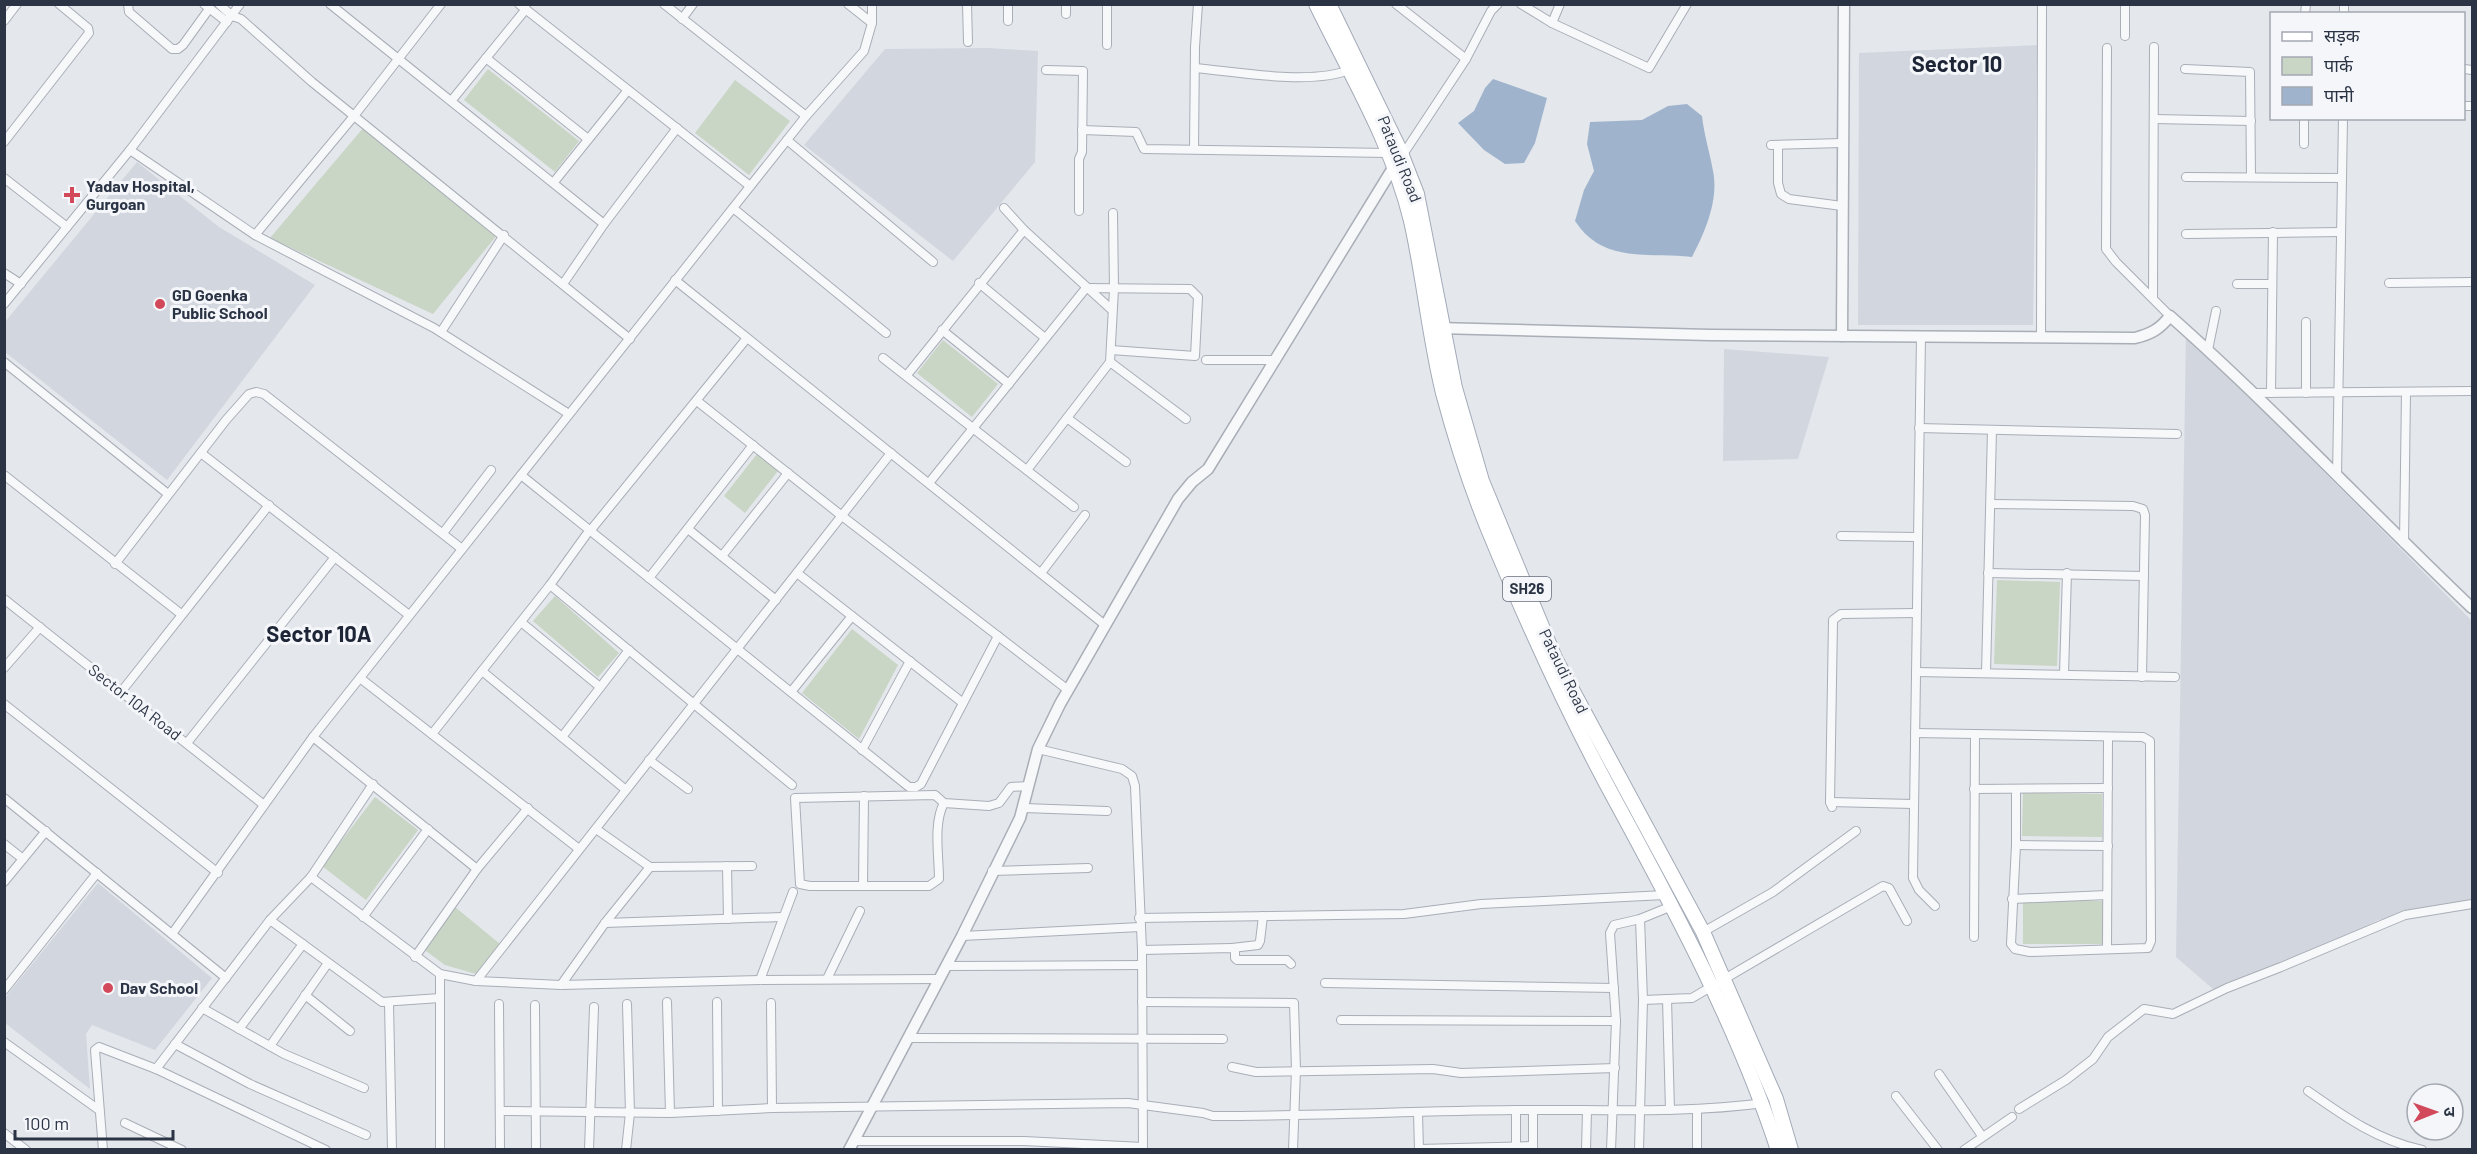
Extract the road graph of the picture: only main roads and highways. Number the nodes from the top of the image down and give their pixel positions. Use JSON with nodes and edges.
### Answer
{"nodes":[{"id":1,"x":1316,"y":4,"type":"edge"},
{"id":2,"x":1329,"y":4,"type":"edge"},
{"id":3,"x":1354,"y":68,"type":"junction"},
{"id":4,"x":1397,"y":161,"type":"junction"},
{"id":5,"x":1573,"y":706,"type":"junction"},
{"id":6,"x":1769,"y":1102,"type":"junction"},
{"id":7,"x":1778,"y":1149,"type":"edge"},
{"id":8,"x":1791,"y":1149,"type":"edge"}],
"edges":[{"from":1,"to":3,"type":"main road","number":"SH26"},
{"from":2,"to":3,"type":"main road","name":"Pataudi Road","number":"SH26"},
{"from":3,"to":4,"type":"main road","name":"Pataudi Road","number":"SH26"},
{"from":3,"to":4,"type":"main road","number":"SH26"},
{"from":4,"to":5,"type":"main road","number":"SH26"},
{"from":5,"to":6,"type":"main road","number":"SH26"},
{"from":5,"to":6,"type":"main road","name":"Pataudi Road","number":"SH26"},
{"from":6,"to":7,"type":"main road","number":"SH26"},
{"from":6,"to":8,"type":"main road","name":"Pataudi Road","number":"SH26"}]}
